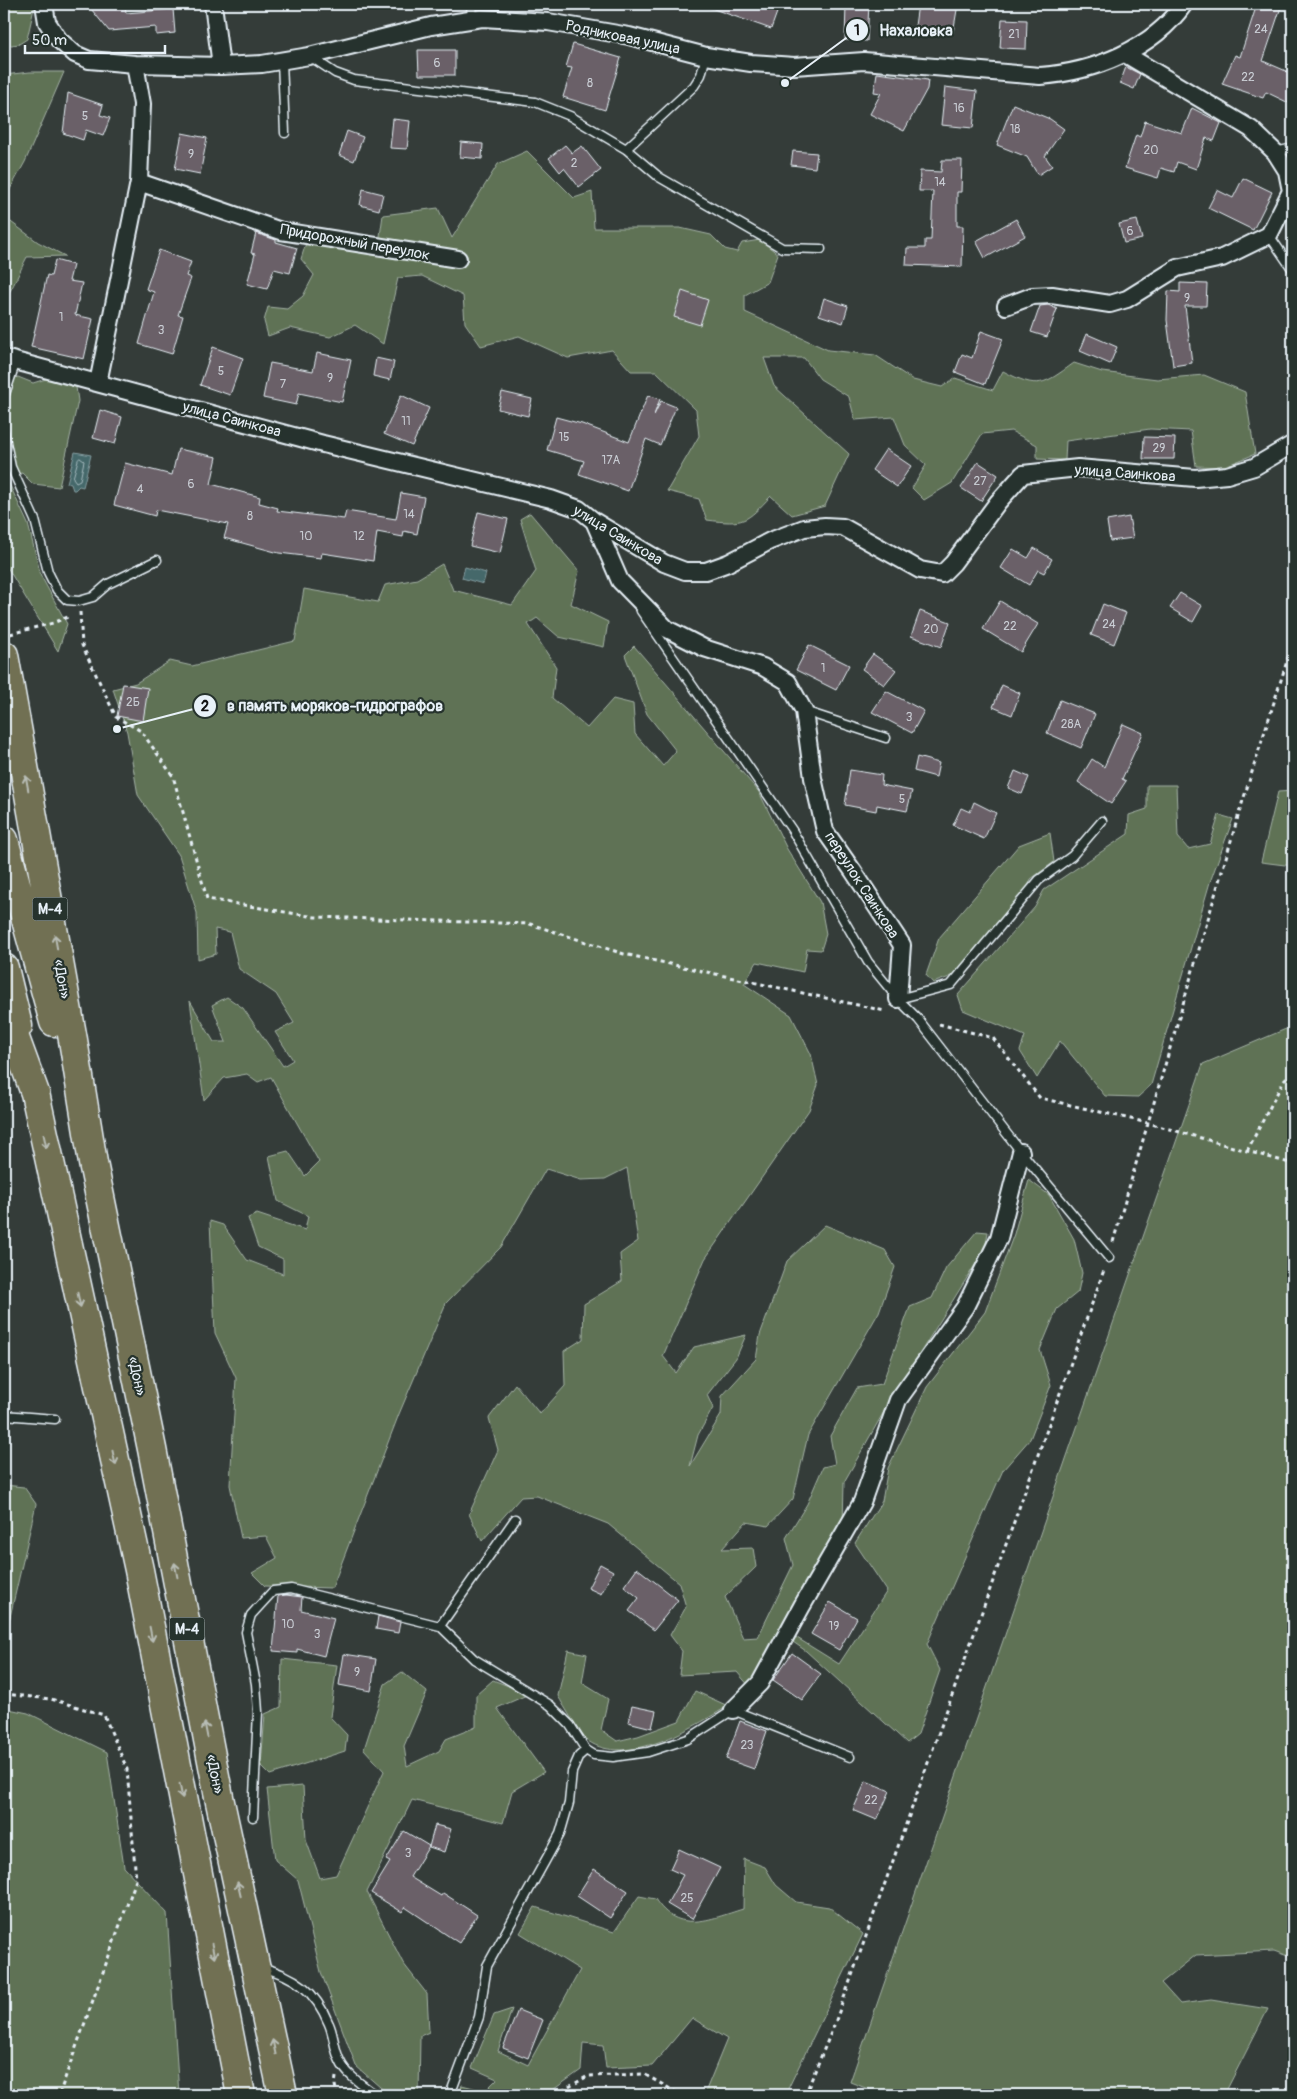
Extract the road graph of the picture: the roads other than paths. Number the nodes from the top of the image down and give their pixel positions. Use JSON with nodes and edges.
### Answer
{"nodes":[{"id":1,"x":44,"y":4,"type":"edge"},
{"id":2,"x":213,"y":4,"type":"edge"},
{"id":3,"x":1184,"y":4,"type":"edge"},
{"id":4,"x":471,"y":12,"type":"edge"},
{"id":5,"x":1125,"y":54,"type":"junction"},
{"id":6,"x":309,"y":56,"type":"junction"},
{"id":7,"x":706,"y":56,"type":"junction"},
{"id":8,"x":282,"y":61,"type":"junction"},
{"id":9,"x":136,"y":64,"type":"junction"},
{"id":10,"x":220,"y":66,"type":"junction"},
{"id":11,"x":284,"y":133,"type":"dead end"},
{"id":12,"x":1293,"y":148,"type":"edge"},
{"id":13,"x":626,"y":149,"type":"junction"},
{"id":14,"x":1275,"y":152,"type":"junction"},
{"id":15,"x":139,"y":182,"type":"junction"},
{"id":16,"x":1292,"y":191,"type":"edge"},
{"id":17,"x":1269,"y":235,"type":"junction"},
{"id":18,"x":821,"y":250,"type":"dead end"},
{"id":19,"x":458,"y":259,"type":"dead end"},
{"id":20,"x":1293,"y":270,"type":"edge"},
{"id":21,"x":1006,"y":306,"type":"dead end"},
{"id":22,"x":10,"y":360,"type":"edge"},
{"id":23,"x":98,"y":383,"type":"junction"},
{"id":24,"x":4,"y":397,"type":"edge"},
{"id":25,"x":4,"y":432,"type":"edge"},
{"id":26,"x":1293,"y":444,"type":"edge"},
{"id":27,"x":594,"y":521,"type":"junction"},
{"id":28,"x":157,"y":560,"type":"dead end"},
{"id":29,"x":620,"y":581,"type":"junction"},
{"id":30,"x":4,"y":655,"type":"edge"},
{"id":31,"x":804,"y":711,"type":"junction"},
{"id":32,"x":886,"y":738,"type":"dead end"},
{"id":33,"x":1102,"y":821,"type":"dead end"},
{"id":34,"x":4,"y":840,"type":"edge"},
{"id":35,"x":4,"y":968,"type":"edge"},
{"id":36,"x":898,"y":999,"type":"junction"},
{"id":37,"x":4,"y":1008,"type":"edge"},
{"id":38,"x":35,"y":1093,"type":"junction"},
{"id":39,"x":1022,"y":1152,"type":"junction"},
{"id":40,"x":93,"y":1163,"type":"junction"},
{"id":41,"x":1109,"y":1258,"type":"road end"},
{"id":42,"x":4,"y":1415,"type":"edge"},
{"id":43,"x":55,"y":1419,"type":"dead end"},
{"id":44,"x":514,"y":1519,"type":"dead end"},
{"id":45,"x":440,"y":1626,"type":"junction"},
{"id":46,"x":733,"y":1710,"type":"junction"},
{"id":47,"x":586,"y":1750,"type":"junction"},
{"id":48,"x":850,"y":1757,"type":"dead end"},
{"id":49,"x":253,"y":1817,"type":"dead end"},
{"id":50,"x":256,"y":1966,"type":"junction"},
{"id":51,"x":241,"y":2095,"type":"edge"},
{"id":52,"x":283,"y":2095,"type":"edge"},
{"id":53,"x":376,"y":2095,"type":"edge"},
{"id":54,"x":450,"y":2095,"type":"edge"}],
"edges":[{"from":1,"to":9,"type":"street","name":"Родниковая улица"},
{"from":2,"to":10,"type":"street"},
{"from":3,"to":5,"type":"street","name":"Родниковая улица"},
{"from":4,"to":6,"type":"street","name":"Родниковая улица"},
{"from":4,"to":7,"type":"street","name":"Родниковая улица"},
{"from":5,"to":7,"type":"street","name":"Родниковая улица"},
{"from":5,"to":14,"type":"street"},
{"from":6,"to":8,"type":"street","name":"Родниковая улица"},
{"from":6,"to":13,"type":"lane"},
{"from":7,"to":13,"type":"lane"},
{"from":8,"to":10,"type":"street","name":"Родниковая улица"},
{"from":8,"to":11,"type":"lane"},
{"from":9,"to":10,"type":"street","name":"Родниковая улица"},
{"from":9,"to":15,"type":"street"},
{"from":12,"to":14,"type":"lane"},
{"from":13,"to":18,"type":"lane"},
{"from":14,"to":16,"type":"street"},
{"from":15,"to":19,"type":"street","name":"Придорожный переулок"},
{"from":15,"to":23,"type":"street"},
{"from":16,"to":17,"type":"street"},
{"from":17,"to":20,"type":"lane"},
{"from":17,"to":21,"type":"street"},
{"from":22,"to":23,"type":"street","name":"улица Саинкова"},
{"from":22,"to":24,"type":"lane"},
{"from":23,"to":27,"type":"street","name":"улица Саинкова"},
{"from":25,"to":28,"type":"lane"},
{"from":26,"to":27,"type":"street","name":"улица Саинкова"},
{"from":27,"to":29,"type":"street","name":"переулок Саинкова"},
{"from":29,"to":31,"type":"street","name":"переулок Саинкова"},
{"from":29,"to":36,"type":"lane"},
{"from":40,"to":30,"type":"highway","name":"«Дон»","number":"М-4","one_way":true},
{"from":31,"to":32,"type":"lane"},
{"from":31,"to":36,"type":"street","name":"переулок Саинкова"},
{"from":33,"to":36,"type":"lane"},
{"from":34,"to":40,"type":"highway"},
{"from":35,"to":38,"type":"highway"},
{"from":36,"to":39,"type":"lane"},
{"from":37,"to":38,"type":"highway","number":"М-4"},
{"from":38,"to":51,"type":"highway","number":"М-4","one_way":true},
{"from":39,"to":41,"type":"lane"},
{"from":39,"to":46,"type":"street"},
{"from":50,"to":40,"type":"highway","name":"«Дон»","number":"М-4","one_way":true},
{"from":42,"to":43,"type":"lane"},
{"from":44,"to":45,"type":"lane"},
{"from":45,"to":47,"type":"lane"},
{"from":45,"to":49,"type":"lane"},
{"from":46,"to":47,"type":"lane"},
{"from":46,"to":48,"type":"lane"},
{"from":47,"to":54,"type":"lane"},
{"from":52,"to":50,"type":"highway","name":"«Дон»","number":"М-4","one_way":true},
{"from":50,"to":53,"type":"lane"}]}
